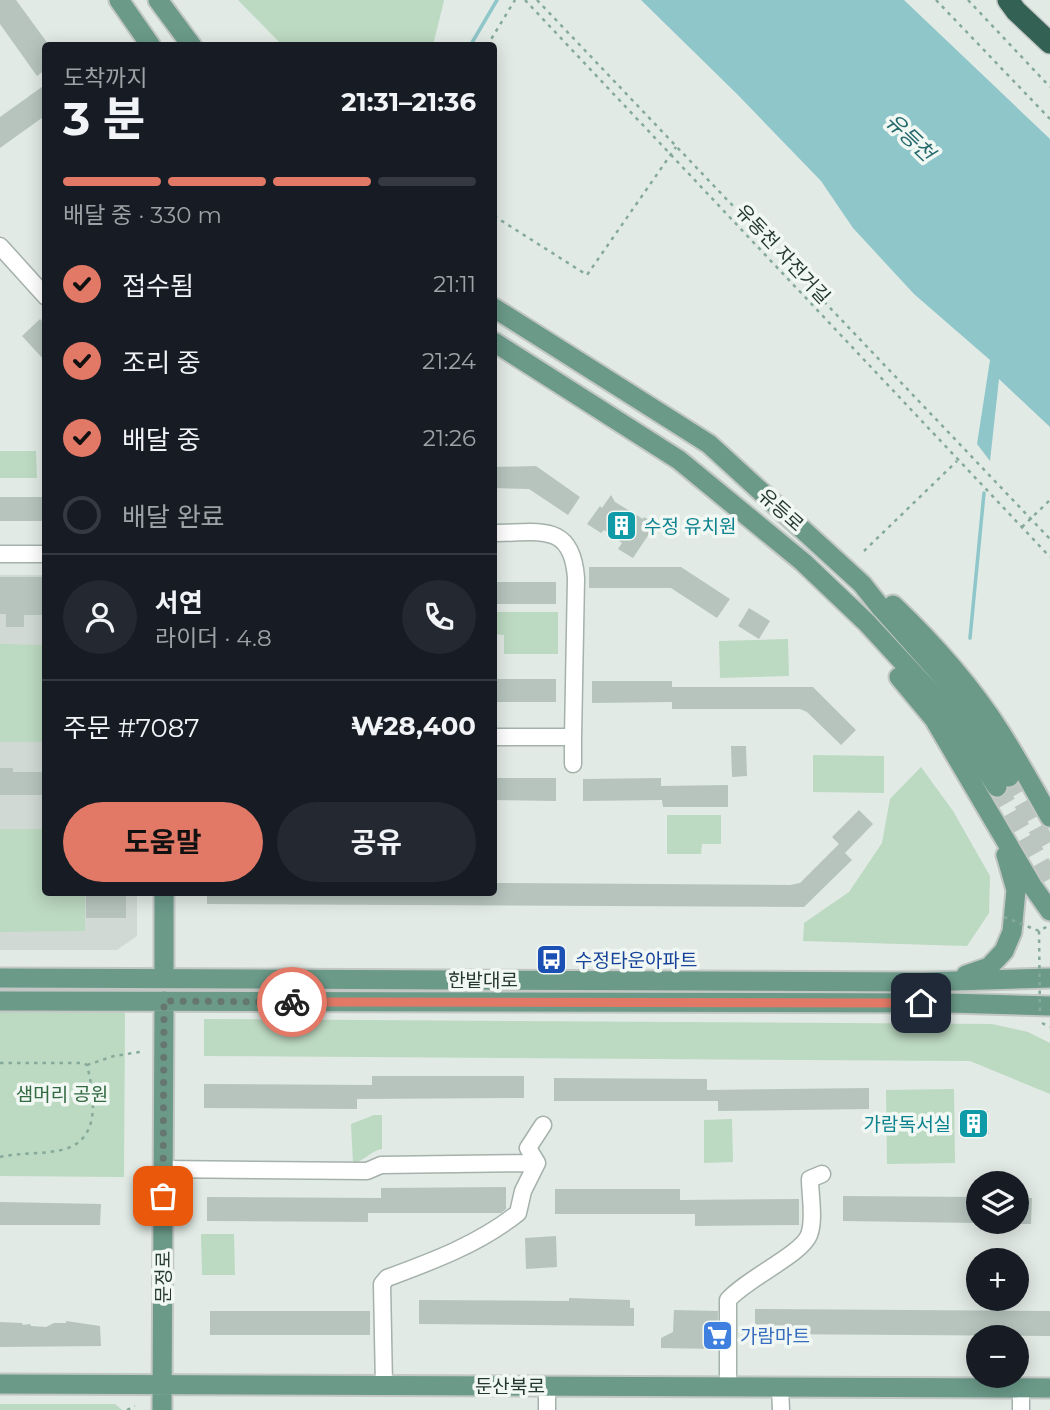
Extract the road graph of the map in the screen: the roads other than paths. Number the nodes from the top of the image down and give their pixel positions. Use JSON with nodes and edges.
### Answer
{"nodes":[{"id":1,"x":119,"y":0,"type":"edge"},
{"id":2,"x":158,"y":0,"type":"edge"},
{"id":3,"x":1008,"y":0,"type":"edge"},
{"id":4,"x":147,"y":42,"type":"edge"},
{"id":5,"x":189,"y":42,"type":"edge"},
{"id":6,"x":1050,"y":43,"type":"edge"},
{"id":7,"x":0,"y":246,"type":"edge"},
{"id":8,"x":42,"y":293,"type":"edge"},
{"id":9,"x":497,"y":310,"type":"edge"},
{"id":10,"x":497,"y":344,"type":"edge"},
{"id":11,"x":497,"y":533,"type":"edge"},
{"id":12,"x":0,"y":554,"type":"edge"},
{"id":13,"x":42,"y":554,"type":"edge"},
{"id":14,"x":862,"y":584,"type":"junction"},
{"id":15,"x":842,"y":597,"type":"junction"},
{"id":16,"x":497,"y":737,"type":"edge"},
{"id":17,"x":573,"y":737,"type":"junction"},
{"id":18,"x":573,"y":764,"type":"dead end"},
{"id":19,"x":1050,"y":817,"type":"edge"},
{"id":20,"x":993,"y":818,"type":"junction"},
{"id":21,"x":164,"y":896,"type":"edge"},
{"id":22,"x":1050,"y":911,"type":"edge"},
{"id":23,"x":0,"y":978,"type":"edge"},
{"id":24,"x":164,"y":978,"type":"junction"},
{"id":25,"x":1050,"y":978,"type":"edge"},
{"id":26,"x":924,"y":982,"type":"junction"},
{"id":27,"x":0,"y":1001,"type":"edge"},
{"id":28,"x":164,"y":1001,"type":"junction"},
{"id":29,"x":1045,"y":1015,"type":"edge"},
{"id":30,"x":543,"y":1125,"type":"dead end"},
{"id":31,"x":537,"y":1163,"type":"junction"},
{"id":32,"x":163,"y":1169,"type":"junction"},
{"id":33,"x":822,"y":1174,"type":"dead end"},
{"id":34,"x":0,"y":1384,"type":"edge"},
{"id":35,"x":162,"y":1385,"type":"junction"},
{"id":36,"x":384,"y":1386,"type":"junction"},
{"id":37,"x":547,"y":1386,"type":"junction"},
{"id":38,"x":728,"y":1387,"type":"junction"},
{"id":39,"x":780,"y":1387,"type":"junction"},
{"id":40,"x":966,"y":1388,"type":"edge"},
{"id":41,"x":1021,"y":1388,"type":"edge"},
{"id":42,"x":1029,"y":1388,"type":"edge"},
{"id":43,"x":1050,"y":1388,"type":"edge"},
{"id":44,"x":162,"y":1410,"type":"edge"},
{"id":45,"x":547,"y":1410,"type":"edge"},
{"id":46,"x":780,"y":1410,"type":"edge"},
{"id":47,"x":1021,"y":1410,"type":"edge"}],
"edges":[{"from":1,"to":4,"type":"main road"},
{"from":2,"to":5,"type":"main road"},
{"from":3,"to":6,"type":"highway"},
{"from":7,"to":8,"type":"street"},
{"from":9,"to":14,"type":"main road","name":"유등로"},
{"from":10,"to":15,"type":"main road","name":"유등로"},
{"from":11,"to":17,"type":"street"},
{"from":12,"to":13,"type":"street"},
{"from":14,"to":15,"type":"main road","name":"유등로"},
{"from":14,"to":19,"type":"main road"},
{"from":15,"to":20,"type":"main road"},
{"from":16,"to":17,"type":"street"},
{"from":17,"to":18,"type":"street"},
{"from":20,"to":22,"type":"main road"},
{"from":20,"to":26,"type":"main road"},
{"from":21,"to":24,"type":"main road","name":"문정로"},
{"from":23,"to":24,"type":"main road","name":"한밭대로"},
{"from":24,"to":26,"type":"main road","name":"한밭대로"},
{"from":24,"to":28,"type":"street","name":"문정로"},
{"from":25,"to":26,"type":"main road","name":"한밭대로"},
{"from":27,"to":28,"type":"main road","name":"한밭대로"},
{"from":28,"to":29,"type":"main road","name":"한밭대로"},
{"from":28,"to":32,"type":"main road","name":"문정로"},
{"from":30,"to":31,"type":"street"},
{"from":31,"to":32,"type":"street"},
{"from":31,"to":36,"type":"street"},
{"from":32,"to":35,"type":"main road","name":"문정로"},
{"from":33,"to":38,"type":"street"},
{"from":34,"to":35,"type":"main road","name":"둔산북로"},
{"from":35,"to":36,"type":"main road","name":"둔산북로"},
{"from":35,"to":44,"type":"main road","name":"문정로"},
{"from":36,"to":37,"type":"main road","name":"둔산북로"},
{"from":37,"to":38,"type":"main road","name":"둔산북로"},
{"from":37,"to":45,"type":"street"},
{"from":38,"to":39,"type":"main road","name":"둔산북로"},
{"from":39,"to":40,"type":"main road","name":"둔산북로"},
{"from":39,"to":46,"type":"street"},
{"from":41,"to":47,"type":"street"},
{"from":42,"to":43,"type":"main road","name":"둔산북로"}]}
